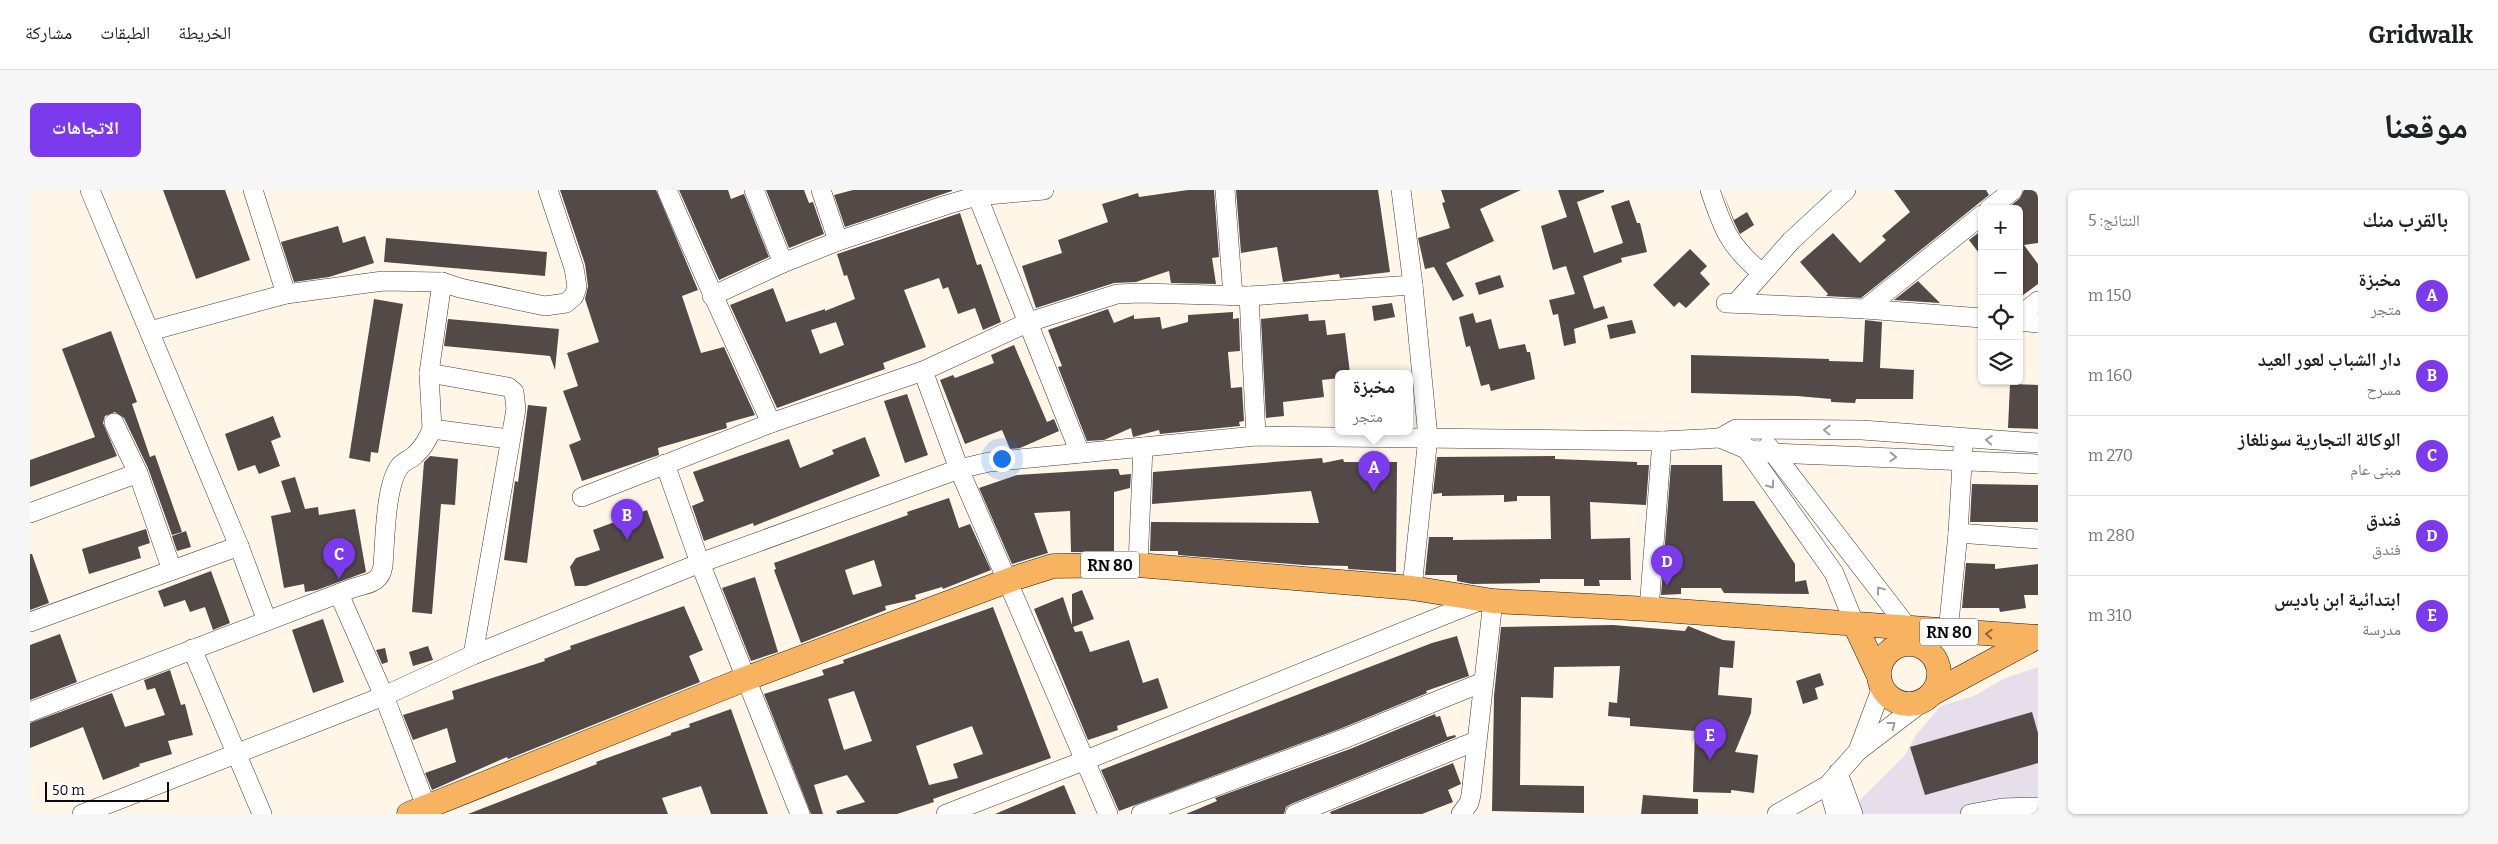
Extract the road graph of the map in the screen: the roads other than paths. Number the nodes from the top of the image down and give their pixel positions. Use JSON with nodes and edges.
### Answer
{"nodes":[{"id":1,"x":90,"y":190,"type":"edge"},
{"id":2,"x":253,"y":190,"type":"edge"},
{"id":3,"x":548,"y":190,"type":"edge"},
{"id":4,"x":667,"y":190,"type":"edge"},
{"id":5,"x":754,"y":190,"type":"edge"},
{"id":6,"x":821,"y":190,"type":"edge"},
{"id":7,"x":1044,"y":190,"type":"edge"},
{"id":8,"x":1225,"y":190,"type":"edge"},
{"id":9,"x":1401,"y":190,"type":"edge"},
{"id":10,"x":1710,"y":190,"type":"edge"},
{"id":11,"x":1846,"y":190,"type":"edge"},
{"id":12,"x":2013,"y":190,"type":"edge"},
{"id":13,"x":976,"y":193,"type":"edge"},
{"id":14,"x":1994,"y":205,"type":"edge"},
{"id":15,"x":1978,"y":218,"type":"edge"},
{"id":16,"x":838,"y":241,"type":"junction"},
{"id":17,"x":783,"y":262,"type":"junction"},
{"id":18,"x":1762,"y":273,"type":"junction"},
{"id":19,"x":442,"y":282,"type":"junction"},
{"id":20,"x":1413,"y":284,"type":"junction"},
{"id":21,"x":286,"y":294,"type":"junction"},
{"id":22,"x":712,"y":296,"type":"junction"},
{"id":23,"x":1241,"y":296,"type":"junction"},
{"id":24,"x":2038,"y":301,"type":"edge"},
{"id":25,"x":1865,"y":309,"type":"junction"},
{"id":26,"x":2023,"y":313,"type":"edge"},
{"id":27,"x":1978,"y":318,"type":"edge"},
{"id":28,"x":2023,"y":321,"type":"edge"},
{"id":29,"x":1029,"y":322,"type":"junction"},
{"id":30,"x":2038,"y":323,"type":"edge"},
{"id":31,"x":150,"y":331,"type":"junction"},
{"id":32,"x":923,"y":371,"type":"junction"},
{"id":33,"x":429,"y":373,"type":"junction"},
{"id":34,"x":114,"y":423,"type":"dead end"},
{"id":35,"x":770,"y":423,"type":"junction"},
{"id":36,"x":432,"y":429,"type":"junction"},
{"id":37,"x":1760,"y":429,"type":"junction"},
{"id":38,"x":1728,"y":434,"type":"junction"},
{"id":39,"x":1256,"y":436,"type":"junction"},
{"id":40,"x":1428,"y":436,"type":"junction"},
{"id":41,"x":509,"y":438,"type":"junction"},
{"id":42,"x":1963,"y":438,"type":"junction"},
{"id":43,"x":1662,"y":441,"type":"junction"},
{"id":44,"x":2038,"y":443,"type":"edge"},
{"id":45,"x":1143,"y":447,"type":"junction"},
{"id":46,"x":1746,"y":449,"type":"junction"},
{"id":47,"x":1080,"y":453,"type":"junction"},
{"id":48,"x":1771,"y":453,"type":"junction"},
{"id":49,"x":1962,"y":459,"type":"junction"},
{"id":50,"x":665,"y":464,"type":"junction"},
{"id":51,"x":2038,"y":464,"type":"edge"},
{"id":52,"x":959,"y":469,"type":"junction"},
{"id":53,"x":138,"y":473,"type":"junction"},
{"id":54,"x":582,"y":497,"type":"dead end"},
{"id":55,"x":30,"y":513,"type":"edge"},
{"id":56,"x":1958,"y":533,"type":"junction"},
{"id":57,"x":2038,"y":539,"type":"edge"},
{"id":58,"x":239,"y":546,"type":"junction"},
{"id":59,"x":700,"y":563,"type":"junction"},
{"id":60,"x":1138,"y":565,"type":"junction"},
{"id":61,"x":1865,"y":568,"type":"junction"},
{"id":62,"x":172,"y":570,"type":"junction"},
{"id":63,"x":1834,"y":573,"type":"junction"},
{"id":64,"x":1007,"y":581,"type":"junction"},
{"id":65,"x":1412,"y":588,"type":"junction"},
{"id":66,"x":339,"y":594,"type":"junction"},
{"id":67,"x":1488,"y":600,"type":"junction"},
{"id":68,"x":1649,"y":608,"type":"junction"},
{"id":69,"x":267,"y":621,"type":"junction"},
{"id":70,"x":30,"y":622,"type":"edge"},
{"id":71,"x":1855,"y":625,"type":"junction"},
{"id":72,"x":1948,"y":632,"type":"junction"},
{"id":73,"x":2038,"y":636,"type":"edge"},
{"id":74,"x":1916,"y":638,"type":"junction"},
{"id":75,"x":192,"y":649,"type":"junction"},
{"id":76,"x":473,"y":655,"type":"junction"},
{"id":77,"x":745,"y":679,"type":"junction"},
{"id":78,"x":1880,"y":681,"type":"junction"},
{"id":79,"x":1483,"y":682,"type":"junction"},
{"id":80,"x":384,"y":696,"type":"junction"},
{"id":81,"x":1929,"y":696,"type":"junction"},
{"id":82,"x":31,"y":709,"type":"edge"},
{"id":83,"x":1476,"y":741,"type":"junction"},
{"id":84,"x":1858,"y":751,"type":"junction"},
{"id":85,"x":237,"y":755,"type":"junction"},
{"id":86,"x":1086,"y":760,"type":"junction"},
{"id":87,"x":1833,"y":779,"type":"junction"},
{"id":88,"x":2038,"y":807,"type":"edge"},
{"id":89,"x":421,"y":812,"type":"edge"},
{"id":90,"x":82,"y":814,"type":"edge"},
{"id":91,"x":262,"y":814,"type":"edge"},
{"id":92,"x":800,"y":814,"type":"edge"},
{"id":93,"x":946,"y":814,"type":"edge"},
{"id":94,"x":1108,"y":814,"type":"edge"},
{"id":95,"x":1141,"y":814,"type":"edge"},
{"id":96,"x":1295,"y":814,"type":"edge"},
{"id":97,"x":1461,"y":814,"type":"edge"},
{"id":98,"x":1777,"y":814,"type":"edge"},
{"id":99,"x":1836,"y":814,"type":"edge"},
{"id":100,"x":1853,"y":814,"type":"edge"},
{"id":101,"x":1970,"y":814,"type":"edge"}],
"edges":[{"from":1,"to":31,"type":"street"},
{"from":2,"to":21,"type":"street"},
{"from":3,"to":19,"type":"street"},
{"from":4,"to":22,"type":"street"},
{"from":5,"to":17,"type":"street"},
{"from":6,"to":16,"type":"street"},
{"from":7,"to":13,"type":"street"},
{"from":8,"to":23,"type":"street"},
{"from":9,"to":20,"type":"street"},
{"from":10,"to":18,"type":"street"},
{"from":11,"to":18,"type":"street"},
{"from":12,"to":14,"type":"street"},
{"from":13,"to":16,"type":"street"},
{"from":13,"to":29,"type":"street"},
{"from":15,"to":25,"type":"street"},
{"from":16,"to":17,"type":"street"},
{"from":17,"to":22,"type":"street"},
{"from":18,"to":25,"type":"street"},
{"from":19,"to":21,"type":"street"},
{"from":19,"to":33,"type":"street"},
{"from":20,"to":23,"type":"street"},
{"from":20,"to":40,"type":"street"},
{"from":21,"to":31,"type":"street"},
{"from":22,"to":35,"type":"street"},
{"from":23,"to":29,"type":"street"},
{"from":23,"to":39,"type":"street"},
{"from":24,"to":26,"type":"street"},
{"from":25,"to":27,"type":"street"},
{"from":28,"to":30,"type":"street"},
{"from":29,"to":32,"type":"street"},
{"from":29,"to":47,"type":"street"},
{"from":31,"to":58,"type":"street"},
{"from":32,"to":35,"type":"street"},
{"from":32,"to":52,"type":"street"},
{"from":33,"to":36,"type":"street"},
{"from":33,"to":41,"type":"street"},
{"from":34,"to":53,"type":"street"},
{"from":35,"to":50,"type":"street"},
{"from":36,"to":41,"type":"street"},
{"from":36,"to":66,"type":"street"},
{"from":37,"to":38,"type":"street"},
{"from":42,"to":37,"type":"street","one_way":true},
{"from":37,"to":48,"type":"street"},
{"from":38,"to":43,"type":"street"},
{"from":38,"to":46,"type":"street"},
{"from":39,"to":40,"type":"street"},
{"from":39,"to":45,"type":"street"},
{"from":40,"to":43,"type":"street"},
{"from":40,"to":65,"type":"street"},
{"from":41,"to":76,"type":"street"},
{"from":44,"to":42,"type":"street","one_way":true},
{"from":42,"to":49,"type":"street"},
{"from":43,"to":68,"type":"street"},
{"from":45,"to":47,"type":"street"},
{"from":45,"to":60,"type":"street"},
{"from":46,"to":48,"type":"street"},
{"from":46,"to":63,"type":"street","one_way":true},
{"from":47,"to":52,"type":"street"},
{"from":48,"to":49,"type":"street","one_way":true},
{"from":48,"to":61,"type":"street"},
{"from":49,"to":51,"type":"street"},
{"from":49,"to":56,"type":"street"},
{"from":50,"to":54,"type":"street"},
{"from":50,"to":59,"type":"street"},
{"from":52,"to":59,"type":"street"},
{"from":52,"to":64,"type":"street"},
{"from":53,"to":55,"type":"street"},
{"from":53,"to":62,"type":"street"},
{"from":56,"to":57,"type":"street"},
{"from":56,"to":72,"type":"street"},
{"from":58,"to":62,"type":"street"},
{"from":58,"to":69,"type":"street"},
{"from":59,"to":76,"type":"street"},
{"from":59,"to":77,"type":"street"},
{"from":60,"to":64,"type":"main road","number":"RN 80"},
{"from":60,"to":65,"type":"main road","number":"RN 80"},
{"from":61,"to":63,"type":"street"},
{"from":74,"to":61,"type":"street","one_way":true},
{"from":62,"to":70,"type":"street"},
{"from":63,"to":71,"type":"street"},
{"from":64,"to":77,"type":"main road","number":"RN 80"},
{"from":64,"to":86,"type":"street"},
{"from":65,"to":67,"type":"main road","number":"RN 80"},
{"from":66,"to":69,"type":"street"},
{"from":66,"to":80,"type":"street"},
{"from":67,"to":68,"type":"main road","number":"RN 80"},
{"from":67,"to":79,"type":"street"},
{"from":67,"to":86,"type":"street"},
{"from":68,"to":71,"type":"main road","number":"RN 80"},
{"from":69,"to":75,"type":"street"},
{"from":71,"to":74,"type":"main road","number":"RN 80"},
{"from":71,"to":78,"type":"main road"},
{"from":73,"to":72,"type":"main road","number":"RN 80","one_way":true},
{"from":72,"to":74,"type":"main road","number":"RN 80"},
{"from":73,"to":81,"type":"main road","number":"RN 80"},
{"from":74,"to":78,"type":"main road"},
{"from":74,"to":81,"type":"main road"},
{"from":75,"to":82,"type":"street"},
{"from":75,"to":85,"type":"street"},
{"from":76,"to":80,"type":"street"},
{"from":77,"to":89,"type":"main road","number":"RN 80"},
{"from":77,"to":92,"type":"street"},
{"from":78,"to":81,"type":"main road"},
{"from":78,"to":84,"type":"street"},
{"from":79,"to":83,"type":"street"},
{"from":79,"to":95,"type":"street"},
{"from":80,"to":85,"type":"street"},
{"from":80,"to":89,"type":"street"},
{"from":84,"to":81,"type":"street","one_way":true},
{"from":83,"to":96,"type":"street"},
{"from":83,"to":97,"type":"street"},
{"from":84,"to":87,"type":"street"},
{"from":85,"to":90,"type":"street"},
{"from":85,"to":91,"type":"street"},
{"from":86,"to":93,"type":"street"},
{"from":86,"to":94,"type":"street"},
{"from":87,"to":98,"type":"street"},
{"from":87,"to":99,"type":"street"},
{"from":87,"to":100,"type":"street"},
{"from":88,"to":101,"type":"street"}]}
